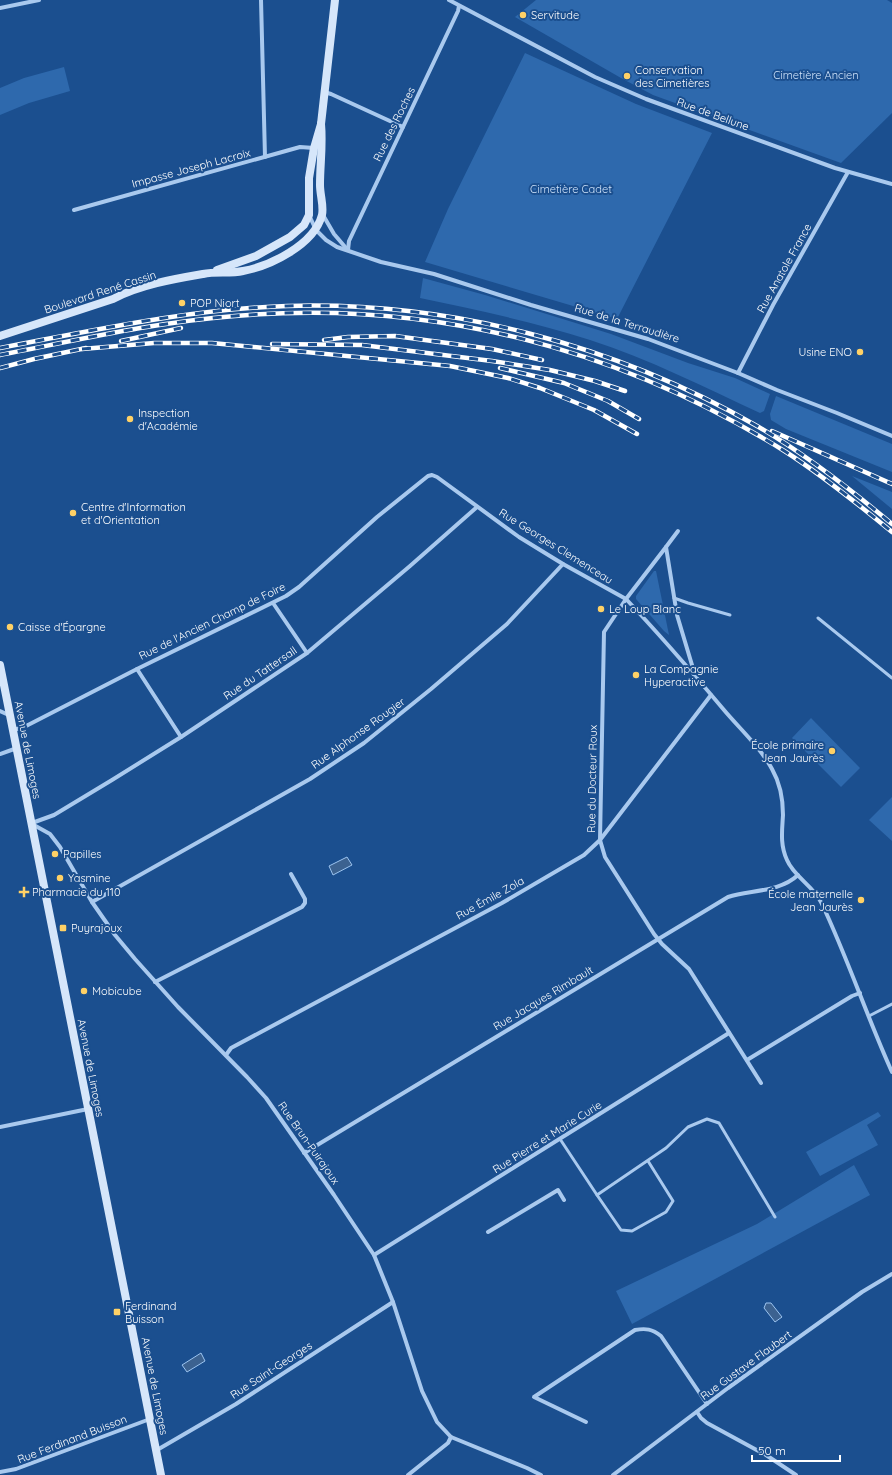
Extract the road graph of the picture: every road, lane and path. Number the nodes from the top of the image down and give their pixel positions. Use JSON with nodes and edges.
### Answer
{"nodes":[{"id":1,"x":39,"y":0,"type":"edge"},
{"id":2,"x":262,"y":0,"type":"edge"},
{"id":3,"x":334,"y":0,"type":"edge"},
{"id":4,"x":449,"y":0,"type":"edge"},
{"id":5,"x":459,"y":6,"type":"junction"},
{"id":6,"x":0,"y":8,"type":"edge"},
{"id":7,"x":324,"y":92,"type":"junction"},
{"id":8,"x":321,"y":124,"type":"junction"},
{"id":9,"x":403,"y":127,"type":"junction"},
{"id":10,"x":314,"y":148,"type":"junction"},
{"id":11,"x":265,"y":157,"type":"junction"},
{"id":12,"x":848,"y":172,"type":"junction"},
{"id":13,"x":892,"y":184,"type":"edge"},
{"id":14,"x":74,"y":210,"type":"dead end"},
{"id":15,"x":322,"y":214,"type":"junction"},
{"id":16,"x":309,"y":215,"type":"junction"},
{"id":17,"x":316,"y":230,"type":"junction"},
{"id":18,"x":348,"y":250,"type":"junction"},
{"id":19,"x":209,"y":273,"type":"junction"},
{"id":20,"x":0,"y":336,"type":"edge"},
{"id":21,"x":738,"y":373,"type":"junction"},
{"id":22,"x":892,"y":436,"type":"edge"},
{"id":23,"x":477,"y":507,"type":"junction"},
{"id":24,"x":678,"y":531,"type":"dead end"},
{"id":25,"x":666,"y":547,"type":"junction"},
{"id":26,"x":563,"y":564,"type":"junction"},
{"id":27,"x":674,"y":598,"type":"junction"},
{"id":28,"x":626,"y":599,"type":"junction"},
{"id":29,"x":272,"y":603,"type":"junction"},
{"id":30,"x":730,"y":615,"type":"dead end"},
{"id":31,"x":818,"y":618,"type":"dead end"},
{"id":32,"x":307,"y":653,"type":"junction"},
{"id":33,"x":0,"y":665,"type":"edge"},
{"id":34,"x":137,"y":668,"type":"junction"},
{"id":35,"x":695,"y":675,"type":"junction"},
{"id":36,"x":892,"y":678,"type":"edge"},
{"id":37,"x":2,"y":686,"type":"edge"},
{"id":38,"x":711,"y":695,"type":"junction"},
{"id":39,"x":0,"y":711,"type":"edge"},
{"id":40,"x":10,"y":716,"type":"junction"},
{"id":41,"x":14,"y":730,"type":"junction"},
{"id":42,"x":180,"y":737,"type":"junction"},
{"id":43,"x":17,"y":748,"type":"junction"},
{"id":44,"x":0,"y":754,"type":"edge"},
{"id":45,"x":31,"y":823,"type":"junction"},
{"id":46,"x":600,"y":840,"type":"junction"},
{"id":47,"x":291,"y":874,"type":"dead end"},
{"id":48,"x":798,"y":875,"type":"junction"},
{"id":49,"x":92,"y":902,"type":"junction"},
{"id":50,"x":658,"y":940,"type":"junction"},
{"id":51,"x":155,"y":982,"type":"junction"},
{"id":52,"x":860,"y":993,"type":"junction"},
{"id":53,"x":892,"y":1004,"type":"edge"},
{"id":54,"x":869,"y":1016,"type":"junction"},
{"id":55,"x":729,"y":1033,"type":"junction"},
{"id":56,"x":226,"y":1055,"type":"junction"},
{"id":57,"x":747,"y":1060,"type":"junction"},
{"id":58,"x":892,"y":1072,"type":"edge"},
{"id":59,"x":761,"y":1083,"type":"dead end"},
{"id":60,"x":88,"y":1109,"type":"junction"},
{"id":61,"x":0,"y":1127,"type":"edge"},
{"id":62,"x":560,"y":1140,"type":"junction"},
{"id":63,"x":304,"y":1153,"type":"junction"},
{"id":64,"x":648,"y":1161,"type":"junction"},
{"id":65,"x":597,"y":1195,"type":"junction"},
{"id":66,"x":564,"y":1200,"type":"dead end"},
{"id":67,"x":776,"y":1217,"type":"dead end"},
{"id":68,"x":488,"y":1232,"type":"dead end"},
{"id":69,"x":374,"y":1254,"type":"junction"},
{"id":70,"x":892,"y":1274,"type":"edge"},
{"id":71,"x":393,"y":1302,"type":"junction"},
{"id":72,"x":707,"y":1404,"type":"junction"},
{"id":73,"x":697,"y":1412,"type":"junction"},
{"id":74,"x":150,"y":1419,"type":"junction"},
{"id":75,"x":586,"y":1422,"type":"dead end"},
{"id":76,"x":451,"y":1437,"type":"junction"},
{"id":77,"x":156,"y":1450,"type":"junction"},
{"id":78,"x":0,"y":1472,"type":"edge"},
{"id":79,"x":161,"y":1475,"type":"edge"},
{"id":80,"x":408,"y":1475,"type":"edge"},
{"id":81,"x":541,"y":1475,"type":"edge"},
{"id":82,"x":613,"y":1475,"type":"edge"},
{"id":83,"x":796,"y":1475,"type":"edge"}],
"edges":[{"from":1,"to":6,"type":"street"},
{"from":2,"to":11,"type":"street"},
{"from":3,"to":7,"type":"main road","name":"Rue de la Terraudière"},
{"from":4,"to":5,"type":"street","name":"Rue de Bellune"},
{"from":5,"to":9,"type":"street","name":"Rue des Roches"},
{"from":5,"to":12,"type":"street","name":"Rue de Bellune"},
{"from":7,"to":8,"type":"main road","name":"Rue de la Terraudière"},
{"from":7,"to":9,"type":"street"},
{"from":8,"to":10,"type":"main road","name":"Rue de la Terraudière"},
{"from":8,"to":15,"type":"main road","name":"Rue de la Terraudière"},
{"from":9,"to":18,"type":"street","name":"Rue des Roches"},
{"from":10,"to":11,"type":"street","name":"Impasse Joseph Lacroix"},
{"from":10,"to":16,"type":"main road","name":"Rue de la Terraudière"},
{"from":11,"to":14,"type":"street","name":"Impasse Joseph Lacroix"},
{"from":12,"to":13,"type":"street","name":"Rue de Bellune"},
{"from":12,"to":21,"type":"street","name":"Rue Anatole France"},
{"from":15,"to":17,"type":"main road","name":"Boulevard René Cassin"},
{"from":15,"to":18,"type":"street","name":"Rue de la Terraudière"},
{"from":16,"to":17,"type":"street","name":"Rue de la Terraudière"},
{"from":16,"to":19,"type":"main road","name":"Boulevard René Cassin"},
{"from":17,"to":18,"type":"street","name":"Rue de la Terraudière"},
{"from":17,"to":19,"type":"main road","name":"Boulevard René Cassin"},
{"from":18,"to":21,"type":"street","name":"Rue de la Terraudière"},
{"from":19,"to":20,"type":"main road","name":"Boulevard René Cassin"},
{"from":21,"to":22,"type":"street","name":"Rue de la Terraudière"},
{"from":23,"to":26,"type":"street","name":"Rue Georges Clemenceau"},
{"from":23,"to":29,"type":"street","name":"Rue de l'Ancien Champ de Foire"},
{"from":23,"to":32,"type":"street","name":"Rue du Tattersall"},
{"from":24,"to":25,"type":"street"},
{"from":25,"to":27,"type":"street"},
{"from":25,"to":28,"type":"street","name":"Rue du Docteur Roux"},
{"from":26,"to":28,"type":"street","name":"Rue Georges Clemenceau"},
{"from":26,"to":49,"type":"street","name":"Rue Alphonse Rougier"},
{"from":27,"to":30,"type":"lane"},
{"from":27,"to":35,"type":"street"},
{"from":28,"to":35,"type":"street","name":"Rue Georges Clemenceau"},
{"from":28,"to":46,"type":"street","name":"Rue du Docteur Roux"},
{"from":29,"to":32,"type":"street"},
{"from":29,"to":34,"type":"street","name":"Rue de l'Ancien Champ de Foire"},
{"from":31,"to":36,"type":"lane"},
{"from":32,"to":42,"type":"street","name":"Rue du Tattersall"},
{"from":33,"to":37,"type":"main road","name":"Avenue de Limoges"},
{"from":34,"to":41,"type":"street","name":"Rue de l'Ancien Champ de Foire"},
{"from":34,"to":42,"type":"street"},
{"from":35,"to":38,"type":"street"},
{"from":37,"to":40,"type":"main road","name":"Avenue de Limoges"},
{"from":38,"to":46,"type":"street","name":"Rue Émile Zola"},
{"from":38,"to":48,"type":"street"},
{"from":39,"to":40,"type":"street"},
{"from":40,"to":41,"type":"main road","name":"Avenue de Limoges"},
{"from":41,"to":43,"type":"main road","name":"Avenue de Limoges"},
{"from":42,"to":45,"type":"street","name":"Rue du Tattersall"},
{"from":43,"to":44,"type":"street"},
{"from":43,"to":45,"type":"main road","name":"Avenue de Limoges"},
{"from":45,"to":49,"type":"street","name":"Rue Brun-Puirajoux"},
{"from":45,"to":60,"type":"main road","name":"Avenue de Limoges"},
{"from":46,"to":50,"type":"street","name":"Rue du Docteur Roux"},
{"from":46,"to":56,"type":"street","name":"Rue Émile Zola"},
{"from":47,"to":51,"type":"street"},
{"from":48,"to":50,"type":"street","name":"Rue Jacques Rimbault"},
{"from":48,"to":52,"type":"street"},
{"from":49,"to":51,"type":"street","name":"Rue Brun-Puirajoux"},
{"from":50,"to":55,"type":"street","name":"Rue du Docteur Roux"},
{"from":50,"to":63,"type":"street","name":"Rue Jacques Rimbault"},
{"from":51,"to":56,"type":"street","name":"Rue Brun-Puirajoux"},
{"from":52,"to":54,"type":"street"},
{"from":52,"to":57,"type":"street"},
{"from":53,"to":54,"type":"lane"},
{"from":54,"to":58,"type":"street"},
{"from":55,"to":57,"type":"street","name":"Rue du Docteur Roux"},
{"from":55,"to":62,"type":"street","name":"Rue Pierre et Marie Curie"},
{"from":56,"to":63,"type":"street","name":"Rue Brun-Puirajoux"},
{"from":57,"to":59,"type":"street","name":"Rue du Docteur Roux"},
{"from":60,"to":61,"type":"street"},
{"from":60,"to":74,"type":"main road","name":"Avenue de Limoges"},
{"from":62,"to":65,"type":"lane"},
{"from":62,"to":69,"type":"street","name":"Rue Pierre et Marie Curie"},
{"from":63,"to":69,"type":"street","name":"Rue Brun-Puirajoux"},
{"from":64,"to":65,"type":"lane"},
{"from":64,"to":65,"type":"lane"},
{"from":64,"to":67,"type":"lane"},
{"from":66,"to":68,"type":"street"},
{"from":69,"to":71,"type":"street","name":"Rue Brun-Puirajoux"},
{"from":70,"to":72,"type":"street","name":"Rue Gustave Flaubert"},
{"from":71,"to":76,"type":"street","name":"Rue Brun-Puirajoux"},
{"from":71,"to":77,"type":"street","name":"Rue Saint-Georges"},
{"from":72,"to":73,"type":"street","name":"Rue Gustave Flaubert"},
{"from":72,"to":75,"type":"street"},
{"from":73,"to":82,"type":"street","name":"Rue Gustave Flaubert"},
{"from":73,"to":83,"type":"street"},
{"from":74,"to":77,"type":"main road","name":"Avenue de Limoges"},
{"from":74,"to":78,"type":"street","name":"Rue Ferdinand Buisson"},
{"from":76,"to":80,"type":"street"},
{"from":76,"to":81,"type":"street","name":"Rue Brun-Puirajoux"},
{"from":77,"to":79,"type":"main road","name":"Avenue de Limoges"}]}
